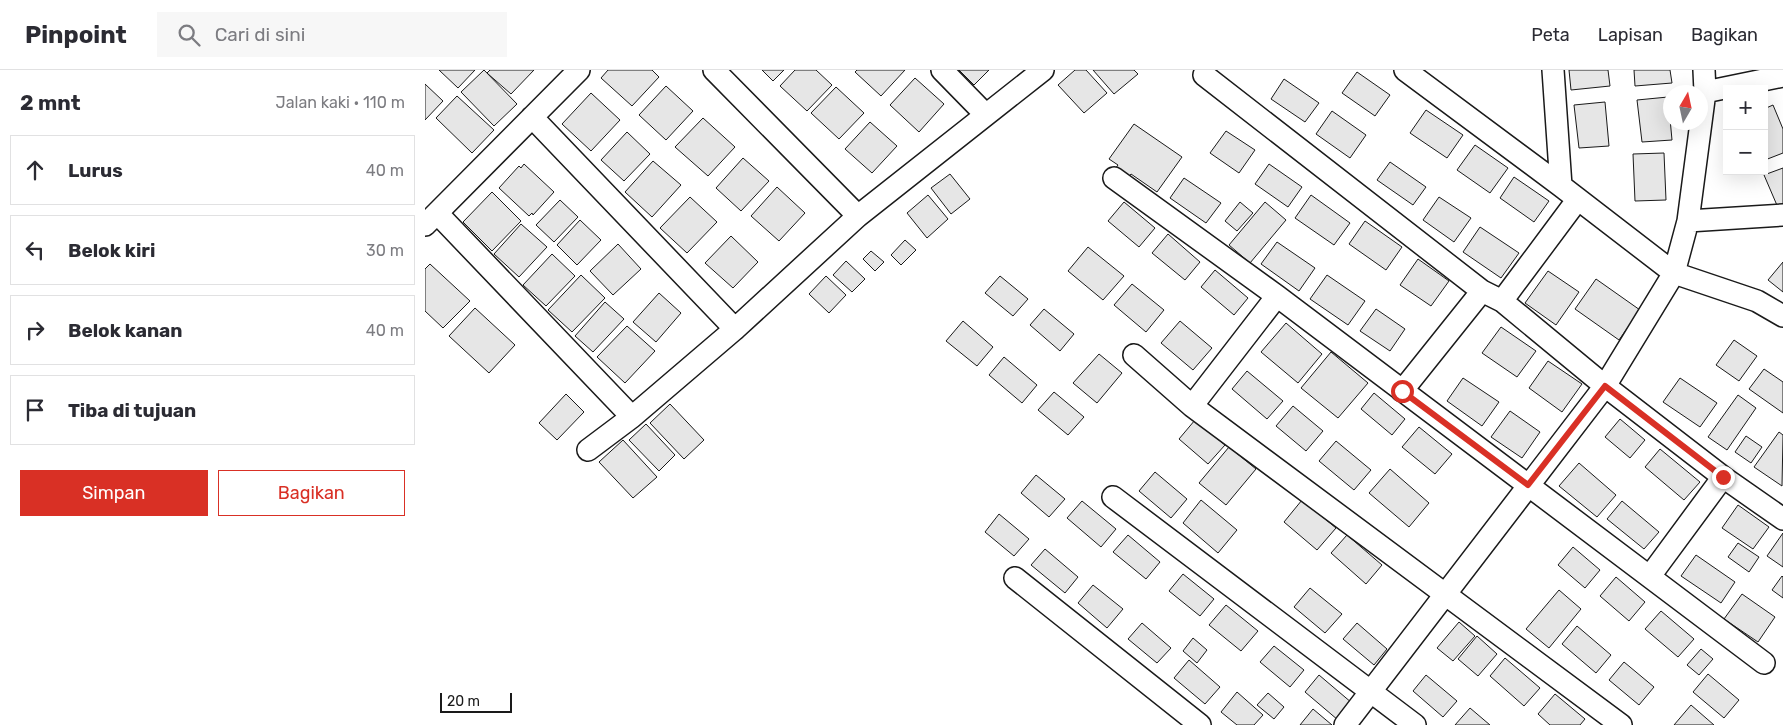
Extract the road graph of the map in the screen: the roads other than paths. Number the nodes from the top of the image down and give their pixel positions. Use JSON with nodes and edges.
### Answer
{"nodes":[{"id":1,"x":579,"y":70,"type":"edge"},
{"id":2,"x":714,"y":70,"type":"edge"},
{"id":3,"x":942,"y":70,"type":"edge"},
{"id":4,"x":1043,"y":70,"type":"edge"},
{"id":5,"x":1405,"y":70,"type":"edge"},
{"id":6,"x":1553,"y":70,"type":"edge"},
{"id":7,"x":1704,"y":70,"type":"edge"},
{"id":8,"x":1204,"y":76,"type":"dead end"},
{"id":9,"x":1783,"y":76,"type":"edge"},
{"id":10,"x":1705,"y":85,"type":"edge"},
{"id":11,"x":1708,"y":91,"type":"edge"},
{"id":12,"x":986,"y":115,"type":"junction"},
{"id":13,"x":532,"y":117,"type":"junction"},
{"id":14,"x":1700,"y":130,"type":"edge"},
{"id":15,"x":1114,"y":178,"type":"dead end"},
{"id":16,"x":1570,"y":192,"type":"junction"},
{"id":17,"x":1783,"y":215,"type":"edge"},
{"id":18,"x":858,"y":216,"type":"junction"},
{"id":19,"x":431,"y":219,"type":"edge"},
{"id":20,"x":1688,"y":221,"type":"junction"},
{"id":21,"x":1674,"y":273,"type":"junction"},
{"id":22,"x":1482,"y":291,"type":"junction"},
{"id":23,"x":1277,"y":296,"type":"junction"},
{"id":24,"x":1502,"y":301,"type":"junction"},
{"id":25,"x":1783,"y":316,"type":"edge"},
{"id":26,"x":735,"y":329,"type":"junction"},
{"id":27,"x":1134,"y":355,"type":"dead end"},
{"id":28,"x":1605,"y":386,"type":"junction"},
{"id":29,"x":1402,"y":391,"type":"junction"},
{"id":30,"x":1192,"y":406,"type":"junction"},
{"id":31,"x":632,"y":417,"type":"junction"},
{"id":32,"x":589,"y":450,"type":"dead end"},
{"id":33,"x":1723,"y":477,"type":"junction"},
{"id":34,"x":1528,"y":485,"type":"junction"},
{"id":35,"x":1113,"y":497,"type":"dead end"},
{"id":36,"x":1783,"y":519,"type":"edge"},
{"id":37,"x":1650,"y":576,"type":"junction"},
{"id":38,"x":1015,"y":578,"type":"dead end"},
{"id":39,"x":1445,"y":594,"type":"junction"},
{"id":40,"x":1764,"y":663,"type":"dead end"},
{"id":41,"x":1370,"y":690,"type":"junction"},
{"id":42,"x":1200,"y":725,"type":"edge"},
{"id":43,"x":1345,"y":725,"type":"edge"},
{"id":44,"x":1415,"y":725,"type":"edge"},
{"id":45,"x":1621,"y":725,"type":"edge"}],
"edges":[{"from":1,"to":13,"type":"street"},
{"from":2,"to":18,"type":"street"},
{"from":3,"to":12,"type":"street"},
{"from":4,"to":12,"type":"street"},
{"from":5,"to":16,"type":"street"},
{"from":6,"to":16,"type":"street"},
{"from":7,"to":10,"type":"street"},
{"from":8,"to":22,"type":"street"},
{"from":9,"to":11,"type":"street"},
{"from":12,"to":18,"type":"street"},
{"from":13,"to":19,"type":"street"},
{"from":13,"to":26,"type":"street"},
{"from":14,"to":20,"type":"street"},
{"from":15,"to":23,"type":"street"},
{"from":16,"to":21,"type":"street"},
{"from":16,"to":24,"type":"street"},
{"from":17,"to":20,"type":"street"},
{"from":18,"to":26,"type":"street"},
{"from":19,"to":31,"type":"street"},
{"from":20,"to":21,"type":"street"},
{"from":21,"to":25,"type":"street"},
{"from":21,"to":28,"type":"street"},
{"from":22,"to":24,"type":"street"},
{"from":22,"to":29,"type":"street"},
{"from":23,"to":29,"type":"street"},
{"from":23,"to":30,"type":"street"},
{"from":24,"to":28,"type":"street"},
{"from":26,"to":31,"type":"street"},
{"from":27,"to":30,"type":"street"},
{"from":28,"to":33,"type":"street"},
{"from":28,"to":34,"type":"street"},
{"from":29,"to":34,"type":"street"},
{"from":30,"to":39,"type":"street"},
{"from":31,"to":32,"type":"street"},
{"from":33,"to":36,"type":"street"},
{"from":33,"to":37,"type":"street"},
{"from":34,"to":37,"type":"street"},
{"from":34,"to":39,"type":"street"},
{"from":35,"to":41,"type":"street"},
{"from":37,"to":40,"type":"street"},
{"from":38,"to":42,"type":"street"},
{"from":39,"to":41,"type":"street"},
{"from":39,"to":45,"type":"street"},
{"from":41,"to":43,"type":"street"},
{"from":41,"to":44,"type":"street"}]}
